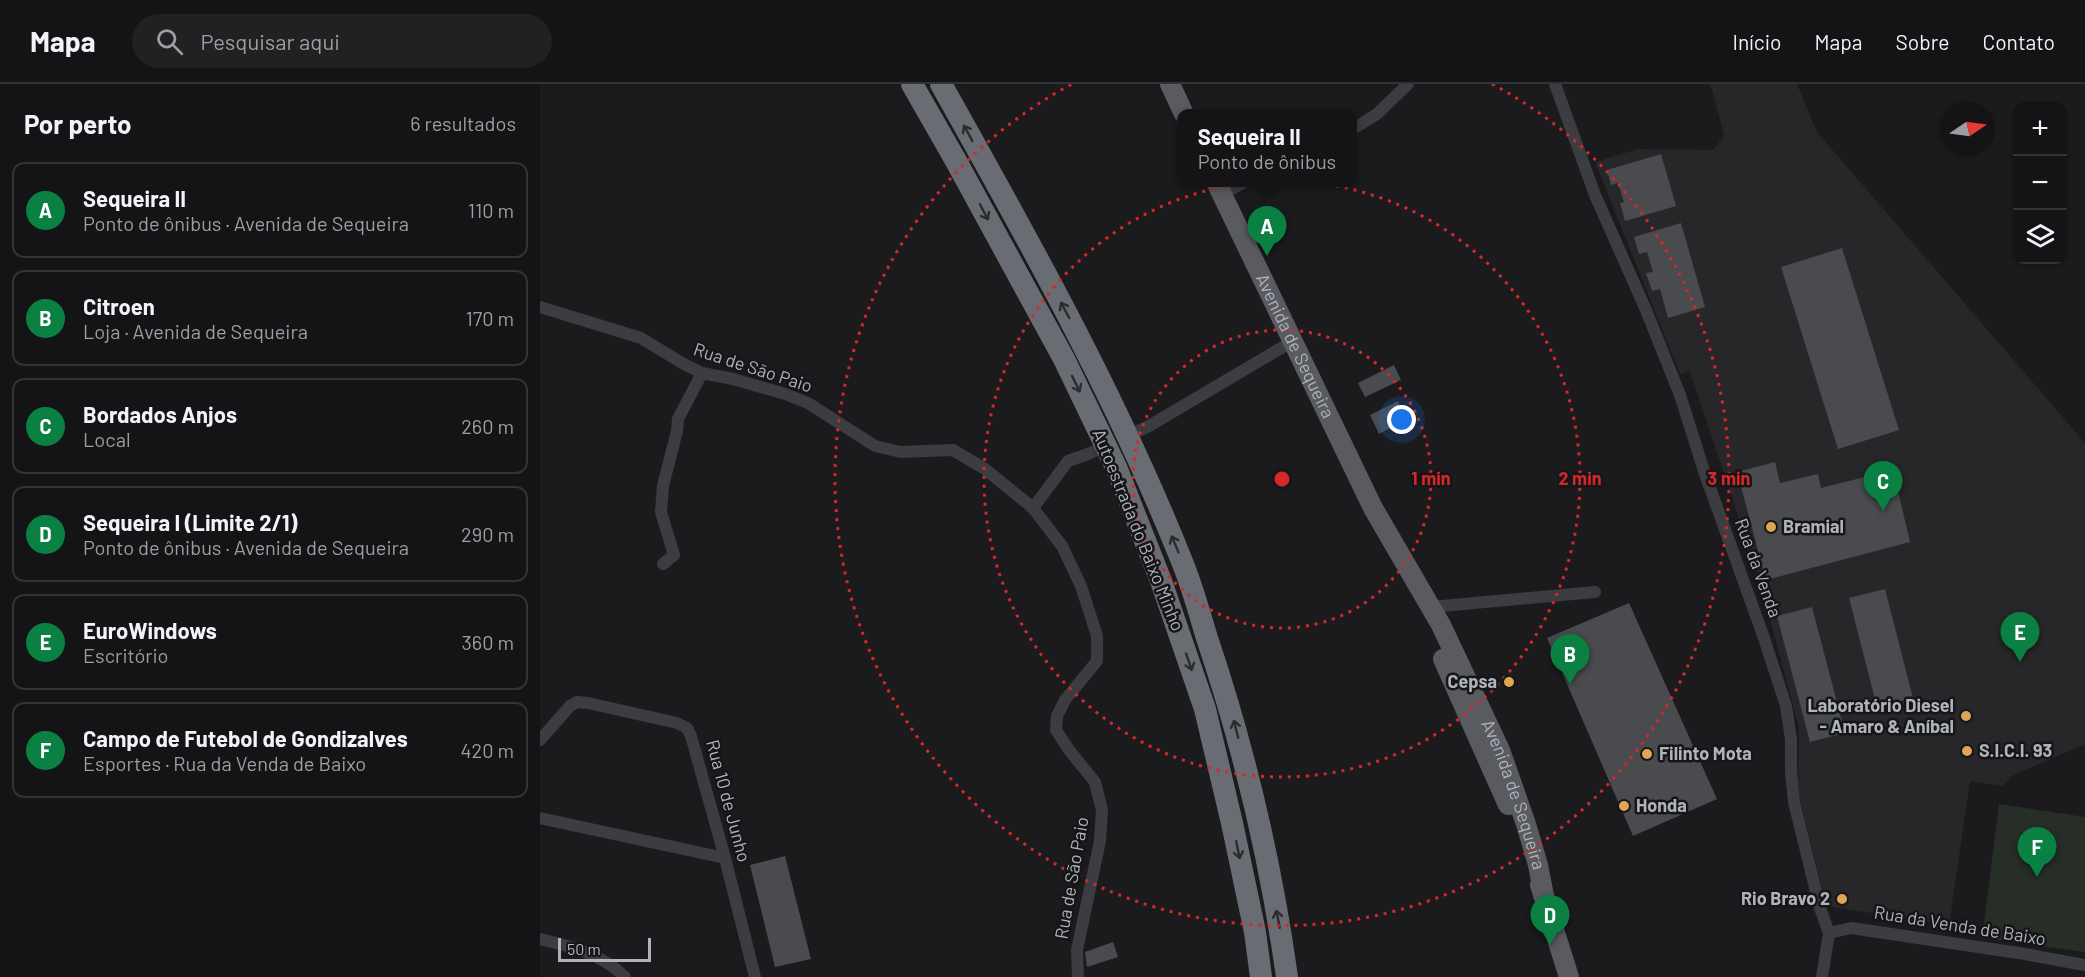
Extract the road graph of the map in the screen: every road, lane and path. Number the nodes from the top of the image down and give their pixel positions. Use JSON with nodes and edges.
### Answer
{"nodes":[{"id":1,"x":912,"y":84,"type":"edge"},
{"id":2,"x":941,"y":84,"type":"edge"},
{"id":3,"x":1170,"y":84,"type":"edge"},
{"id":4,"x":1408,"y":84,"type":"edge"},
{"id":5,"x":1555,"y":84,"type":"edge"},
{"id":6,"x":1182,"y":109,"type":"edge"},
{"id":7,"x":1357,"y":126,"type":"edge"},
{"id":8,"x":1219,"y":188,"type":"edge"},
{"id":9,"x":540,"y":307,"type":"edge"},
{"id":10,"x":1293,"y":341,"type":"junction"},
{"id":11,"x":702,"y":373,"type":"junction"},
{"id":12,"x":1149,"y":426,"type":"tunnel mouth"},
{"id":13,"x":1088,"y":454,"type":"tunnel mouth"},
{"id":14,"x":1033,"y":508,"type":"junction"},
{"id":15,"x":1373,"y":508,"type":"junction"},
{"id":16,"x":663,"y":564,"type":"dead end"},
{"id":17,"x":1595,"y":592,"type":"dead end"},
{"id":18,"x":1431,"y":607,"type":"junction"},
{"id":19,"x":540,"y":740,"type":"edge"},
{"id":20,"x":540,"y":818,"type":"edge"},
{"id":21,"x":725,"y":858,"type":"junction"},
{"id":22,"x":1544,"y":896,"type":"junction"},
{"id":23,"x":1829,"y":933,"type":"junction"},
{"id":24,"x":540,"y":939,"type":"edge"},
{"id":25,"x":2085,"y":965,"type":"edge"},
{"id":26,"x":625,"y":977,"type":"edge"},
{"id":27,"x":755,"y":977,"type":"edge"},
{"id":28,"x":1078,"y":977,"type":"edge"},
{"id":29,"x":1261,"y":977,"type":"edge"},
{"id":30,"x":1287,"y":977,"type":"edge"},
{"id":31,"x":1569,"y":977,"type":"edge"},
{"id":32,"x":1822,"y":977,"type":"edge"}],
"edges":[{"from":1,"to":29,"type":"highway","name":"Autoestrada do Baixo Minho","one_way":true},
{"from":30,"to":2,"type":"highway","name":"Autoestrada do Baixo Minho","one_way":true},
{"from":3,"to":6,"type":"main road"},
{"from":4,"to":7,"type":"street"},
{"from":5,"to":23,"type":"street","name":"Rua da Venda"},
{"from":8,"to":10,"type":"main road","name":"Avenida de Sequeira"},
{"from":9,"to":11,"type":"street","name":"Rua de São Paio"},
{"from":10,"to":12,"type":"street"},
{"from":10,"to":15,"type":"main road","name":"Avenida de Sequeira"},
{"from":11,"to":14,"type":"street","name":"Rua de São Paio"},
{"from":11,"to":16,"type":"street"},
{"from":13,"to":14,"type":"street"},
{"from":14,"to":28,"type":"street","name":"Rua de São Paio"},
{"from":15,"to":18,"type":"main road","name":"Avenida de Sequeira"},
{"from":15,"to":22,"type":"main road","name":"Avenida de Sequeira"},
{"from":17,"to":18,"type":"street"},
{"from":18,"to":22,"type":"main road","name":"Avenida de Sequeira"},
{"from":19,"to":21,"type":"street","name":"Rua 10 de Junho"},
{"from":20,"to":21,"type":"street"},
{"from":21,"to":27,"type":"street","name":"Rua 10 de Junho"},
{"from":22,"to":31,"type":"main road","name":"Avenida de Sequeira"},
{"from":23,"to":25,"type":"street","name":"Rua da Venda de Baixo"},
{"from":23,"to":32,"type":"street","name":"Rua da Venda"},
{"from":24,"to":26,"type":"street"}]}
